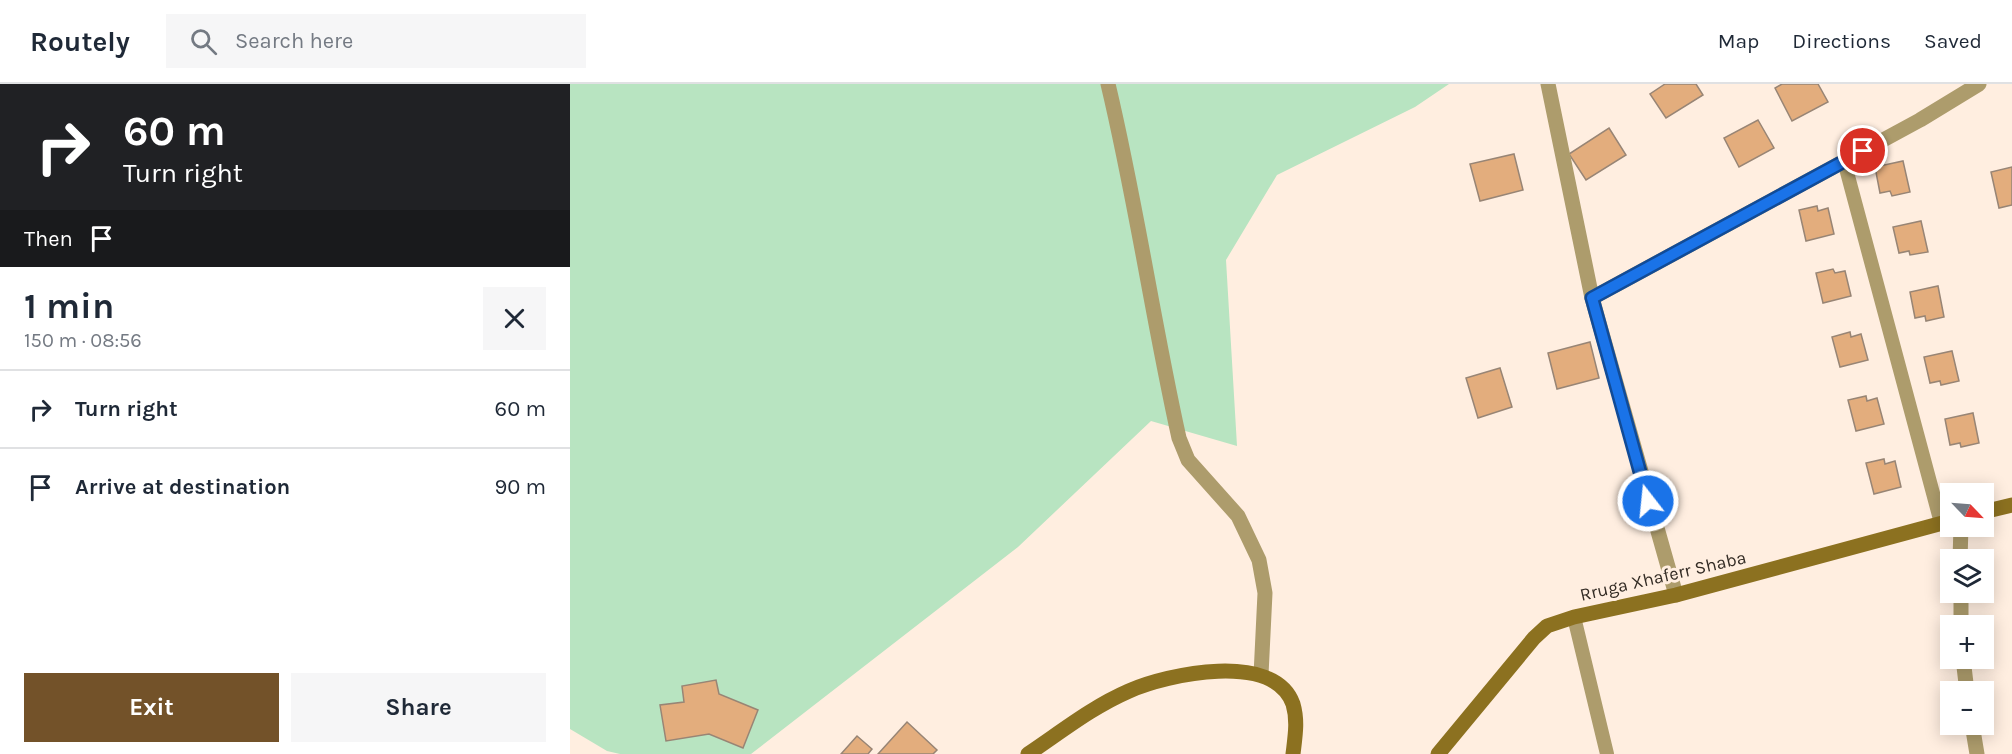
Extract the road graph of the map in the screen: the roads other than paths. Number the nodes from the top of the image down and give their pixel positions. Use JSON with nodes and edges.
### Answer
{"nodes":[{"id":1,"x":1108,"y":84,"type":"edge"},
{"id":2,"x":1548,"y":84,"type":"edge"},
{"id":3,"x":1978,"y":84,"type":"edge"},
{"id":4,"x":1844,"y":161,"type":"junction"},
{"id":5,"x":1592,"y":298,"type":"junction"},
{"id":6,"x":1940,"y":501,"type":"edge"},
{"id":7,"x":2012,"y":505,"type":"edge"},
{"id":8,"x":1994,"y":509,"type":"edge"},
{"id":9,"x":1940,"y":524,"type":"edge"},
{"id":10,"x":1676,"y":595,"type":"junction"},
{"id":11,"x":1574,"y":618,"type":"junction"},
{"id":12,"x":1261,"y":675,"type":"junction"},
{"id":13,"x":1974,"y":735,"type":"edge"},
{"id":14,"x":1028,"y":754,"type":"edge"},
{"id":15,"x":1293,"y":754,"type":"edge"},
{"id":16,"x":1438,"y":754,"type":"edge"},
{"id":17,"x":1607,"y":754,"type":"edge"},
{"id":18,"x":1977,"y":754,"type":"edge"}],
"edges":[{"from":1,"to":12,"type":"street"},
{"from":2,"to":5,"type":"street"},
{"from":3,"to":4,"type":"street"},
{"from":4,"to":5,"type":"street"},
{"from":4,"to":6,"type":"lane"},
{"from":5,"to":10,"type":"street"},
{"from":7,"to":8,"type":"street"},
{"from":9,"to":10,"type":"street","name":"Rruga Xhaferr Shaba"},
{"from":10,"to":11,"type":"street","name":"Rruga Xhaferr Shaba"},
{"from":11,"to":16,"type":"street","name":"Rruga Xhaferr Shaba"},
{"from":11,"to":17,"type":"lane"},
{"from":12,"to":14,"type":"street"},
{"from":12,"to":15,"type":"street"},
{"from":13,"to":18,"type":"street"}]}
